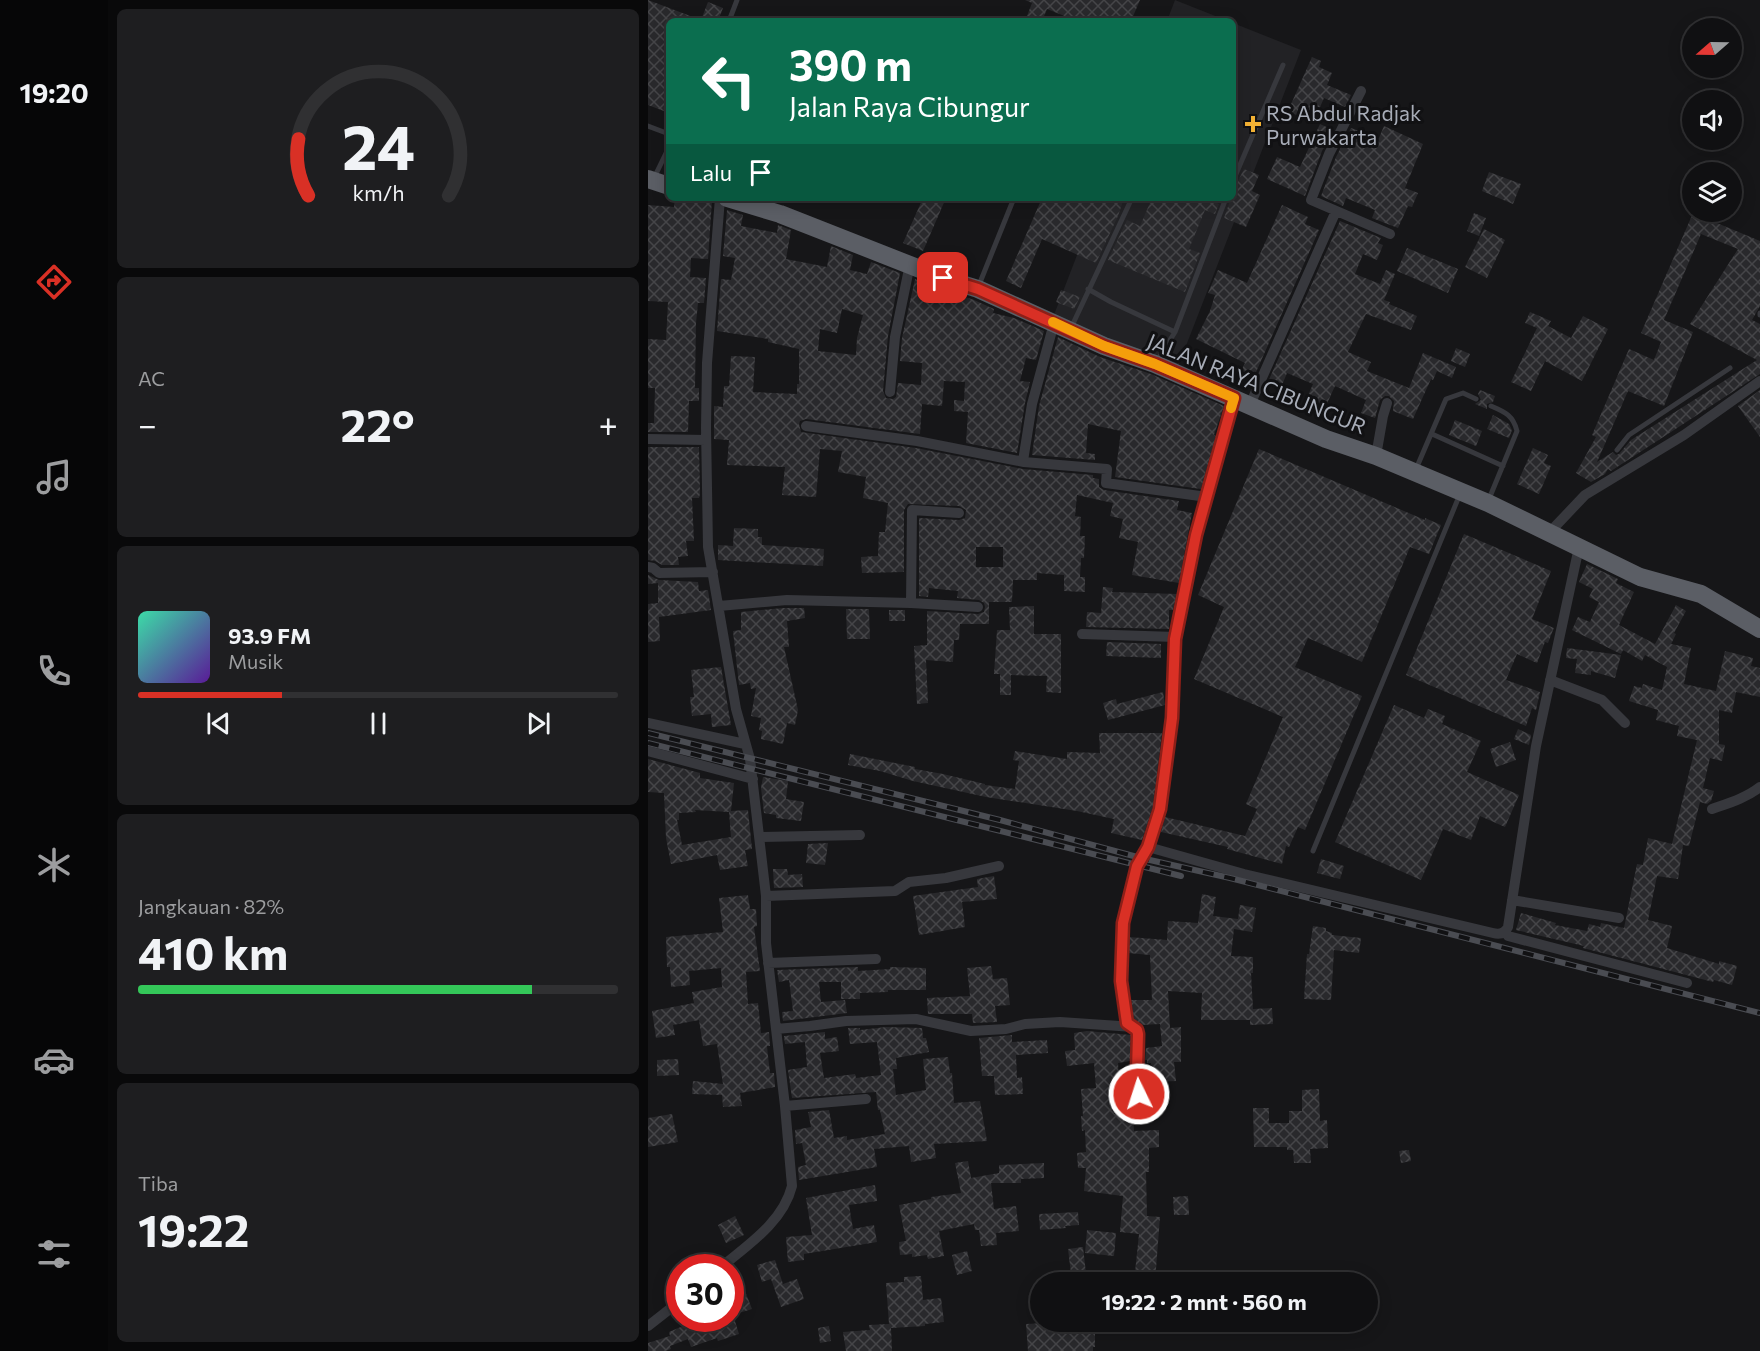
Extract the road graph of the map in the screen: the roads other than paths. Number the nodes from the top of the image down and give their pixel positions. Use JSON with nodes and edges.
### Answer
{"nodes":[{"id":1,"x":737,"y":0,"type":"edge"},
{"id":2,"x":730,"y":18,"type":"edge"},
{"id":3,"x":1283,"y":65,"type":"dead end"},
{"id":4,"x":1361,"y":91,"type":"dead end"},
{"id":5,"x":648,"y":126,"type":"edge"},
{"id":6,"x":666,"y":133,"type":"edge"},
{"id":7,"x":666,"y":155,"type":"edge"},
{"id":8,"x":1236,"y":174,"type":"edge"},
{"id":9,"x":656,"y":181,"type":"edge"},
{"id":10,"x":720,"y":201,"type":"edge"},
{"id":11,"x":737,"y":201,"type":"edge"},
{"id":12,"x":1013,"y":201,"type":"edge"},
{"id":13,"x":1131,"y":201,"type":"edge"},
{"id":14,"x":1225,"y":201,"type":"edge"},
{"id":15,"x":1336,"y":211,"type":"junction"},
{"id":16,"x":1390,"y":234,"type":"dead end"},
{"id":17,"x":910,"y":264,"type":"junction"},
{"id":18,"x":978,"y":289,"type":"junction"},
{"id":19,"x":1088,"y":289,"type":"junction"},
{"id":20,"x":1062,"y":326,"type":"junction"},
{"id":21,"x":1175,"y":332,"type":"junction"},
{"id":22,"x":1155,"y":364,"type":"junction"},
{"id":23,"x":1730,"y":368,"type":"dead end"},
{"id":24,"x":1760,"y":381,"type":"edge"},
{"id":25,"x":890,"y":392,"type":"dead end"},
{"id":26,"x":1476,"y":399,"type":"dead end"},
{"id":27,"x":1242,"y":402,"type":"junction"},
{"id":28,"x":1387,"y":404,"type":"dead end"},
{"id":29,"x":1491,"y":406,"type":"dead end"},
{"id":30,"x":806,"y":426,"type":"dead end"},
{"id":31,"x":1432,"y":434,"type":"junction"},
{"id":32,"x":648,"y":439,"type":"edge"},
{"id":33,"x":706,"y":440,"type":"junction"},
{"id":34,"x":1617,"y":450,"type":"dead end"},
{"id":35,"x":1376,"y":456,"type":"junction"},
{"id":36,"x":1023,"y":462,"type":"junction"},
{"id":37,"x":1503,"y":466,"type":"junction"},
{"id":38,"x":1414,"y":473,"type":"junction"},
{"id":39,"x":1461,"y":492,"type":"junction"},
{"id":40,"x":1207,"y":497,"type":"junction"},
{"id":41,"x":1488,"y":503,"type":"junction"},
{"id":42,"x":959,"y":513,"type":"dead end"},
{"id":43,"x":1548,"y":534,"type":"junction"},
{"id":44,"x":1579,"y":547,"type":"junction"},
{"id":45,"x":648,"y":567,"type":"edge"},
{"id":46,"x":714,"y":572,"type":"junction"},
{"id":47,"x":911,"y":603,"type":"junction"},
{"id":48,"x":719,"y":606,"type":"junction"},
{"id":49,"x":978,"y":607,"type":"dead end"},
{"id":50,"x":1760,"y":629,"type":"edge"},
{"id":51,"x":1082,"y":634,"type":"dead end"},
{"id":52,"x":1176,"y":637,"type":"junction"},
{"id":53,"x":1550,"y":680,"type":"junction"},
{"id":54,"x":648,"y":723,"type":"edge"},
{"id":55,"x":1625,"y":723,"type":"dead end"},
{"id":56,"x":745,"y":744,"type":"junction"},
{"id":57,"x":648,"y":751,"type":"edge"},
{"id":58,"x":753,"y":779,"type":"junction"},
{"id":59,"x":1760,"y":787,"type":"edge"},
{"id":60,"x":1712,"y":809,"type":"dead end"},
{"id":61,"x":860,"y":835,"type":"dead end"},
{"id":62,"x":760,"y":837,"type":"junction"},
{"id":63,"x":1148,"y":847,"type":"junction"},
{"id":64,"x":1313,"y":851,"type":"dead end"},
{"id":65,"x":999,"y":866,"type":"dead end"},
{"id":66,"x":766,"y":896,"type":"junction"},
{"id":67,"x":1512,"y":900,"type":"junction"},
{"id":68,"x":1619,"y":918,"type":"dead end"},
{"id":69,"x":1506,"y":931,"type":"junction"},
{"id":70,"x":876,"y":959,"type":"dead end"},
{"id":71,"x":768,"y":963,"type":"junction"},
{"id":72,"x":1687,"y":983,"type":"dead end"},
{"id":73,"x":1134,"y":1027,"type":"junction"},
{"id":74,"x":776,"y":1029,"type":"junction"},
{"id":75,"x":866,"y":1099,"type":"dead end"},
{"id":76,"x":785,"y":1106,"type":"junction"},
{"id":77,"x":1142,"y":1113,"type":"dead end"},
{"id":78,"x":737,"y":1254,"type":"edge"},
{"id":79,"x":666,"y":1312,"type":"edge"},
{"id":80,"x":648,"y":1326,"type":"edge"}],
"edges":[{"from":1,"to":2,"type":"lane"},
{"from":3,"to":8,"type":"lane"},
{"from":4,"to":15,"type":"street"},
{"from":5,"to":6,"type":"lane"},
{"from":7,"to":9,"type":"lane"},
{"from":10,"to":33,"type":"street"},
{"from":11,"to":17,"type":"highway","name":"JALAN RAYA CIBUNGUR"},
{"from":12,"to":18,"type":"lane"},
{"from":13,"to":19,"type":"lane"},
{"from":14,"to":21,"type":"lane"},
{"from":15,"to":16,"type":"street"},
{"from":15,"to":27,"type":"street"},
{"from":17,"to":18,"type":"highway","name":"JALAN RAYA CIBUNGUR"},
{"from":17,"to":25,"type":"street"},
{"from":18,"to":20,"type":"highway","name":"JALAN RAYA CIBUNGUR"},
{"from":19,"to":20,"type":"lane"},
{"from":19,"to":21,"type":"lane"},
{"from":20,"to":22,"type":"highway","name":"JALAN RAYA CIBUNGUR"},
{"from":20,"to":36,"type":"street"},
{"from":21,"to":22,"type":"lane"},
{"from":22,"to":27,"type":"highway","name":"JALAN RAYA CIBUNGUR"},
{"from":23,"to":34,"type":"lane"},
{"from":24,"to":43,"type":"street"},
{"from":26,"to":31,"type":"lane"},
{"from":27,"to":35,"type":"highway","name":"JALAN RAYA CIBUNGUR"},
{"from":27,"to":40,"type":"street"},
{"from":28,"to":35,"type":"street"},
{"from":29,"to":37,"type":"lane"},
{"from":30,"to":36,"type":"street"},
{"from":31,"to":37,"type":"lane"},
{"from":31,"to":38,"type":"lane"},
{"from":32,"to":33,"type":"street"},
{"from":33,"to":46,"type":"street"},
{"from":35,"to":38,"type":"highway","name":"JALAN RAYA CIBUNGUR"},
{"from":36,"to":40,"type":"street"},
{"from":37,"to":41,"type":"lane"},
{"from":38,"to":39,"type":"highway","name":"JALAN RAYA CIBUNGUR"},
{"from":39,"to":41,"type":"highway","name":"JALAN RAYA CIBUNGUR"},
{"from":39,"to":64,"type":"lane"},
{"from":40,"to":52,"type":"street"},
{"from":41,"to":43,"type":"highway","name":"JALAN RAYA CIBUNGUR"},
{"from":42,"to":47,"type":"street"},
{"from":43,"to":44,"type":"highway","name":"JALAN RAYA CIBUNGUR"},
{"from":44,"to":50,"type":"highway","name":"JALAN RAYA CIBUNGUR"},
{"from":44,"to":53,"type":"street"},
{"from":45,"to":46,"type":"street"},
{"from":46,"to":48,"type":"street"},
{"from":47,"to":48,"type":"street"},
{"from":47,"to":49,"type":"street"},
{"from":48,"to":56,"type":"street"},
{"from":51,"to":52,"type":"street"},
{"from":52,"to":63,"type":"street"},
{"from":53,"to":55,"type":"street"},
{"from":53,"to":67,"type":"street"},
{"from":54,"to":56,"type":"street"},
{"from":56,"to":58,"type":"street"},
{"from":57,"to":58,"type":"street"},
{"from":58,"to":62,"type":"street"},
{"from":59,"to":60,"type":"street"},
{"from":61,"to":62,"type":"street"},
{"from":62,"to":66,"type":"street"},
{"from":63,"to":69,"type":"street"},
{"from":63,"to":73,"type":"street"},
{"from":65,"to":66,"type":"street"},
{"from":66,"to":71,"type":"street"},
{"from":67,"to":68,"type":"street"},
{"from":67,"to":69,"type":"street"},
{"from":69,"to":72,"type":"street"},
{"from":70,"to":71,"type":"street"},
{"from":71,"to":74,"type":"street"},
{"from":73,"to":74,"type":"street"},
{"from":73,"to":77,"type":"street"},
{"from":74,"to":76,"type":"street"},
{"from":75,"to":76,"type":"street"},
{"from":76,"to":78,"type":"street"},
{"from":79,"to":80,"type":"street"}]}
